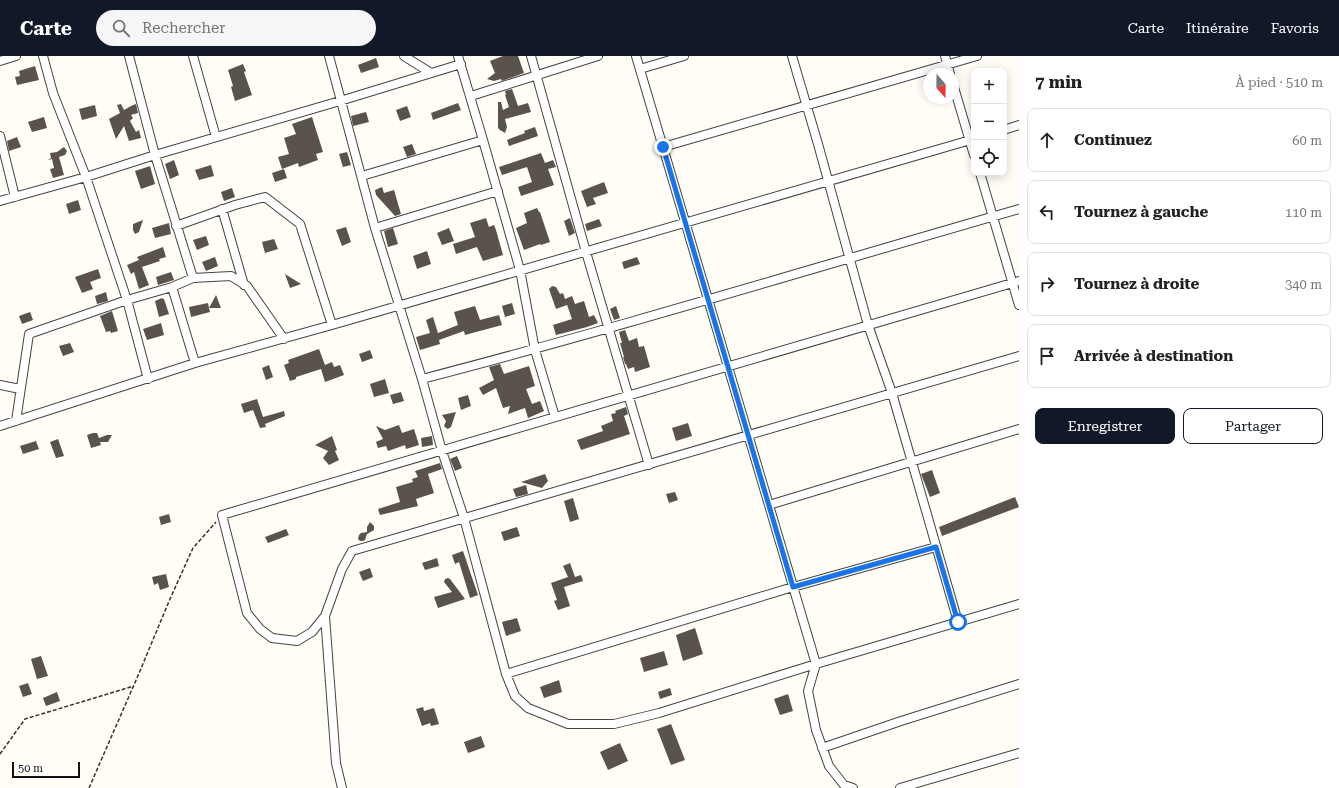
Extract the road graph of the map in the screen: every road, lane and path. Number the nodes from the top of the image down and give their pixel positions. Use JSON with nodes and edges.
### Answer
{"nodes":[{"id":1,"x":16,"y":56,"type":"edge"},
{"id":2,"x":43,"y":56,"type":"edge"},
{"id":3,"x":129,"y":56,"type":"edge"},
{"id":4,"x":194,"y":56,"type":"edge"},
{"id":5,"x":329,"y":56,"type":"edge"},
{"id":6,"x":404,"y":56,"type":"edge"},
{"id":7,"x":531,"y":56,"type":"edge"},
{"id":8,"x":598,"y":56,"type":"edge"},
{"id":9,"x":636,"y":56,"type":"edge"},
{"id":10,"x":684,"y":56,"type":"edge"},
{"id":11,"x":792,"y":56,"type":"edge"},
{"id":12,"x":945,"y":56,"type":"edge"},
{"id":13,"x":977,"y":56,"type":"edge"},
{"id":14,"x":460,"y":60,"type":"edge"},
{"id":15,"x":0,"y":61,"type":"edge"},
{"id":16,"x":947,"y":65,"type":"junction"},
{"id":17,"x":948,"y":68,"type":"edge"},
{"id":18,"x":640,"y":69,"type":"junction"},
{"id":19,"x":431,"y":73,"type":"junction"},
{"id":20,"x":536,"y":76,"type":"junction"},
{"id":21,"x":471,"y":96,"type":"junction"},
{"id":22,"x":340,"y":101,"type":"junction"},
{"id":23,"x":959,"y":101,"type":"edge"},
{"id":24,"x":807,"y":106,"type":"junction"},
{"id":25,"x":1019,"y":125,"type":"edge"},
{"id":26,"x":1007,"y":129,"type":"edge"},
{"id":27,"x":0,"y":136,"type":"edge"},
{"id":28,"x":971,"y":136,"type":"edge"},
{"id":29,"x":216,"y":137,"type":"junction"},
{"id":30,"x":971,"y":139,"type":"edge"},
{"id":31,"x":484,"y":140,"type":"junction"},
{"id":32,"x":663,"y":147,"type":"junction"},
{"id":33,"x":155,"y":155,"type":"junction"},
{"id":34,"x":362,"y":176,"type":"junction"},
{"id":35,"x":981,"y":176,"type":"edge"},
{"id":36,"x":86,"y":177,"type":"junction"},
{"id":37,"x":828,"y":181,"type":"junction"},
{"id":38,"x":498,"y":190,"type":"junction"},
{"id":39,"x":15,"y":197,"type":"junction"},
{"id":40,"x":0,"y":201,"type":"edge"},
{"id":41,"x":222,"y":209,"type":"junction"},
{"id":42,"x":1019,"y":209,"type":"edge"},
{"id":43,"x":993,"y":217,"type":"junction"},
{"id":44,"x":685,"y":223,"type":"junction"},
{"id":45,"x":176,"y":226,"type":"junction"},
{"id":46,"x":375,"y":228,"type":"junction"},
{"id":47,"x":586,"y":252,"type":"junction"},
{"id":48,"x":850,"y":258,"type":"junction"},
{"id":49,"x":520,"y":270,"type":"junction"},
{"id":50,"x":193,"y":278,"type":"junction"},
{"id":51,"x":1016,"y":282,"type":"edge"},
{"id":52,"x":244,"y":285,"type":"junction"},
{"id":53,"x":172,"y":287,"type":"junction"},
{"id":54,"x":708,"y":299,"type":"junction"},
{"id":55,"x":126,"y":300,"type":"junction"},
{"id":56,"x":1019,"y":305,"type":"edge"},
{"id":57,"x":399,"y":306,"type":"junction"},
{"id":58,"x":332,"y":325,"type":"junction"},
{"id":59,"x":868,"y":325,"type":"junction"},
{"id":60,"x":608,"y":329,"type":"junction"},
{"id":61,"x":284,"y":339,"type":"junction"},
{"id":62,"x":535,"y":350,"type":"junction"},
{"id":63,"x":1019,"y":356,"type":"edge"},
{"id":64,"x":195,"y":363,"type":"junction"},
{"id":65,"x":728,"y":366,"type":"junction"},
{"id":66,"x":148,"y":379,"type":"junction"},
{"id":67,"x":422,"y":379,"type":"junction"},
{"id":68,"x":0,"y":385,"type":"edge"},
{"id":69,"x":20,"y":389,"type":"junction"},
{"id":70,"x":892,"y":393,"type":"junction"},
{"id":71,"x":630,"y":395,"type":"junction"},
{"id":72,"x":555,"y":417,"type":"junction"},
{"id":73,"x":16,"y":421,"type":"junction"},
{"id":74,"x":0,"y":426,"type":"edge"},
{"id":75,"x":1019,"y":429,"type":"edge"},
{"id":76,"x":748,"y":436,"type":"junction"},
{"id":77,"x":442,"y":451,"type":"junction"},
{"id":78,"x":911,"y":462,"type":"junction"},
{"id":79,"x":649,"y":465,"type":"junction"},
{"id":80,"x":769,"y":505,"type":"junction"},
{"id":81,"x":222,"y":515,"type":"junction"},
{"id":82,"x":464,"y":518,"type":"junction"},
{"id":83,"x":936,"y":547,"type":"junction"},
{"id":84,"x":793,"y":587,"type":"junction"},
{"id":85,"x":1019,"y":604,"type":"edge"},
{"id":86,"x":325,"y":616,"type":"junction"},
{"id":87,"x":958,"y":622,"type":"junction"},
{"id":88,"x":816,"y":664,"type":"junction"},
{"id":89,"x":506,"y":674,"type":"junction"},
{"id":90,"x":1019,"y":684,"type":"edge"},
{"id":91,"x":134,"y":686,"type":"junction"},
{"id":92,"x":822,"y":748,"type":"junction"},
{"id":93,"x":1019,"y":753,"type":"edge"},
{"id":94,"x":0,"y":754,"type":"edge"},
{"id":95,"x":89,"y":788,"type":"edge"},
{"id":96,"x":342,"y":788,"type":"edge"},
{"id":97,"x":853,"y":788,"type":"edge"},
{"id":98,"x":900,"y":788,"type":"edge"}],
"edges":[{"from":1,"to":15,"type":"street"},
{"from":2,"to":36,"type":"street"},
{"from":3,"to":33,"type":"street"},
{"from":4,"to":29,"type":"street"},
{"from":5,"to":22,"type":"street"},
{"from":6,"to":19,"type":"street"},
{"from":7,"to":20,"type":"street"},
{"from":8,"to":20,"type":"street"},
{"from":9,"to":18,"type":"street"},
{"from":10,"to":18,"type":"street"},
{"from":11,"to":24,"type":"street"},
{"from":12,"to":16,"type":"street"},
{"from":13,"to":16,"type":"street"},
{"from":14,"to":19,"type":"street"},
{"from":14,"to":21,"type":"street"},
{"from":16,"to":17,"type":"street"},
{"from":16,"to":24,"type":"street"},
{"from":18,"to":32,"type":"street"},
{"from":19,"to":22,"type":"street"},
{"from":20,"to":21,"type":"street"},
{"from":20,"to":47,"type":"street"},
{"from":21,"to":31,"type":"street"},
{"from":22,"to":29,"type":"street"},
{"from":22,"to":34,"type":"street"},
{"from":23,"to":28,"type":"street"},
{"from":24,"to":32,"type":"street"},
{"from":24,"to":37,"type":"street"},
{"from":25,"to":26,"type":"street"},
{"from":27,"to":39,"type":"street"},
{"from":29,"to":33,"type":"street"},
{"from":30,"to":37,"type":"street"},
{"from":31,"to":34,"type":"street"},
{"from":31,"to":38,"type":"street"},
{"from":32,"to":44,"type":"street"},
{"from":33,"to":36,"type":"street"},
{"from":33,"to":45,"type":"street"},
{"from":34,"to":46,"type":"street"},
{"from":35,"to":43,"type":"street"},
{"from":36,"to":39,"type":"street"},
{"from":36,"to":55,"type":"street"},
{"from":37,"to":44,"type":"street"},
{"from":37,"to":48,"type":"street"},
{"from":38,"to":46,"type":"street"},
{"from":38,"to":49,"type":"street"},
{"from":39,"to":40,"type":"street"},
{"from":41,"to":45,"type":"street"},
{"from":41,"to":52,"type":"street"},
{"from":41,"to":58,"type":"street"},
{"from":42,"to":43,"type":"street"},
{"from":43,"to":48,"type":"street"},
{"from":43,"to":51,"type":"street"},
{"from":44,"to":47,"type":"street"},
{"from":44,"to":54,"type":"street"},
{"from":45,"to":50,"type":"street"},
{"from":46,"to":57,"type":"street"},
{"from":47,"to":49,"type":"street"},
{"from":47,"to":60,"type":"street"},
{"from":48,"to":54,"type":"street"},
{"from":48,"to":59,"type":"street"},
{"from":49,"to":57,"type":"street"},
{"from":49,"to":62,"type":"street"},
{"from":50,"to":52,"type":"street"},
{"from":50,"to":53,"type":"street"},
{"from":51,"to":56,"type":"street"},
{"from":51,"to":59,"type":"street"},
{"from":52,"to":61,"type":"street"},
{"from":53,"to":55,"type":"street"},
{"from":53,"to":64,"type":"street"},
{"from":54,"to":60,"type":"street"},
{"from":54,"to":65,"type":"street"},
{"from":55,"to":66,"type":"street"},
{"from":55,"to":69,"type":"street"},
{"from":57,"to":58,"type":"street"},
{"from":57,"to":67,"type":"street"},
{"from":58,"to":61,"type":"street"},
{"from":59,"to":65,"type":"street"},
{"from":59,"to":70,"type":"street"},
{"from":60,"to":62,"type":"street"},
{"from":60,"to":71,"type":"street"},
{"from":61,"to":64,"type":"street"},
{"from":62,"to":67,"type":"street"},
{"from":62,"to":72,"type":"street"},
{"from":63,"to":70,"type":"street"},
{"from":64,"to":66,"type":"street"},
{"from":65,"to":71,"type":"street"},
{"from":65,"to":76,"type":"street"},
{"from":66,"to":73,"type":"street"},
{"from":67,"to":77,"type":"street"},
{"from":68,"to":69,"type":"street"},
{"from":69,"to":73,"type":"street"},
{"from":70,"to":76,"type":"street"},
{"from":70,"to":78,"type":"street"},
{"from":71,"to":72,"type":"street"},
{"from":71,"to":79,"type":"street"},
{"from":72,"to":77,"type":"street"},
{"from":73,"to":74,"type":"street"},
{"from":75,"to":78,"type":"street"},
{"from":76,"to":79,"type":"street"},
{"from":76,"to":80,"type":"street"},
{"from":77,"to":81,"type":"street"},
{"from":77,"to":82,"type":"street"},
{"from":78,"to":80,"type":"street"},
{"from":78,"to":83,"type":"street"},
{"from":79,"to":82,"type":"street"},
{"from":80,"to":84,"type":"street"},
{"from":81,"to":86,"type":"street"},
{"from":81,"to":91,"type":"path"},
{"from":82,"to":86,"type":"street"},
{"from":82,"to":89,"type":"street"},
{"from":83,"to":84,"type":"street"},
{"from":83,"to":87,"type":"street"},
{"from":84,"to":88,"type":"street"},
{"from":84,"to":89,"type":"street"},
{"from":85,"to":87,"type":"street"},
{"from":86,"to":96,"type":"street"},
{"from":87,"to":88,"type":"street"},
{"from":88,"to":89,"type":"street"},
{"from":88,"to":92,"type":"street"},
{"from":90,"to":92,"type":"street"},
{"from":91,"to":94,"type":"path"},
{"from":91,"to":95,"type":"path"},
{"from":92,"to":97,"type":"street"},
{"from":93,"to":98,"type":"street"}]}
